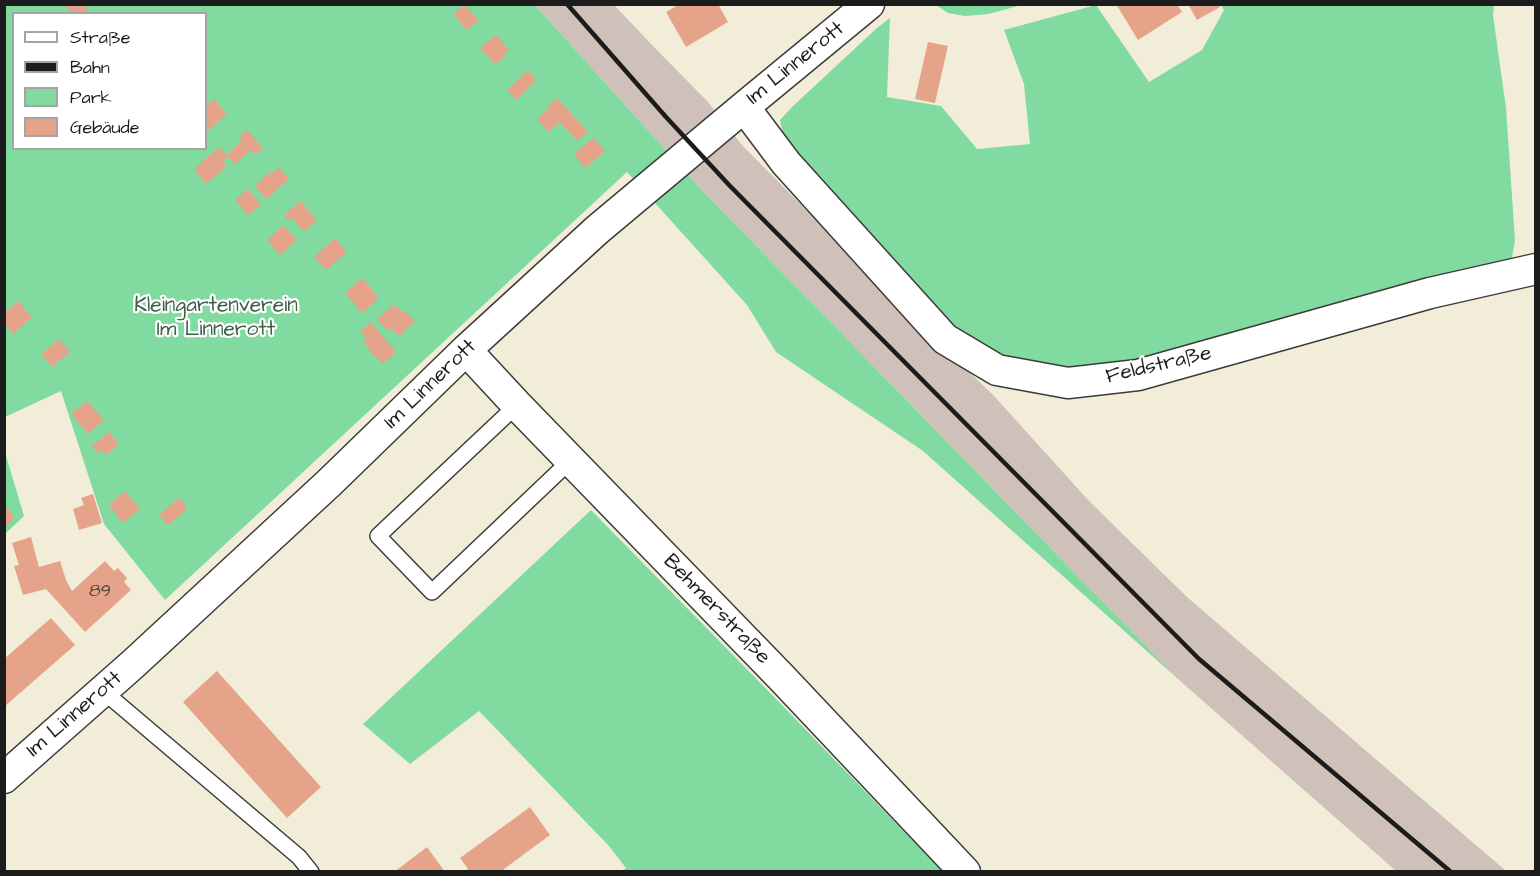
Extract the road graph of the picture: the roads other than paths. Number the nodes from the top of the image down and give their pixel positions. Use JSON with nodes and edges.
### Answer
{"nodes":[{"id":1,"x":869,"y":4,"type":"edge"},
{"id":2,"x":744,"y":107,"type":"junction"},
{"id":3,"x":1536,"y":269,"type":"edge"},
{"id":4,"x":466,"y":350,"type":"junction"},
{"id":5,"x":517,"y":405,"type":"junction"},
{"id":6,"x":571,"y":460,"type":"junction"},
{"id":7,"x":103,"y":691,"type":"junction"},
{"id":8,"x":4,"y":778,"type":"edge"},
{"id":9,"x":311,"y":872,"type":"edge"},
{"id":10,"x":964,"y":872,"type":"edge"}],
"edges":[{"from":1,"to":2,"type":"street","name":"Im Linnerott"},
{"from":2,"to":3,"type":"street","name":"Feldstraße"},
{"from":2,"to":4,"type":"street","name":"Im Linnerott"},
{"from":4,"to":5,"type":"street","name":"Behmerstraße"},
{"from":4,"to":7,"type":"street","name":"Im Linnerott"},
{"from":5,"to":6,"type":"street","name":"Behmerstraße"},
{"from":5,"to":6,"type":"lane"},
{"from":6,"to":10,"type":"street","name":"Behmerstraße"},
{"from":7,"to":8,"type":"street","name":"Im Linnerott"},
{"from":7,"to":9,"type":"lane"}]}
